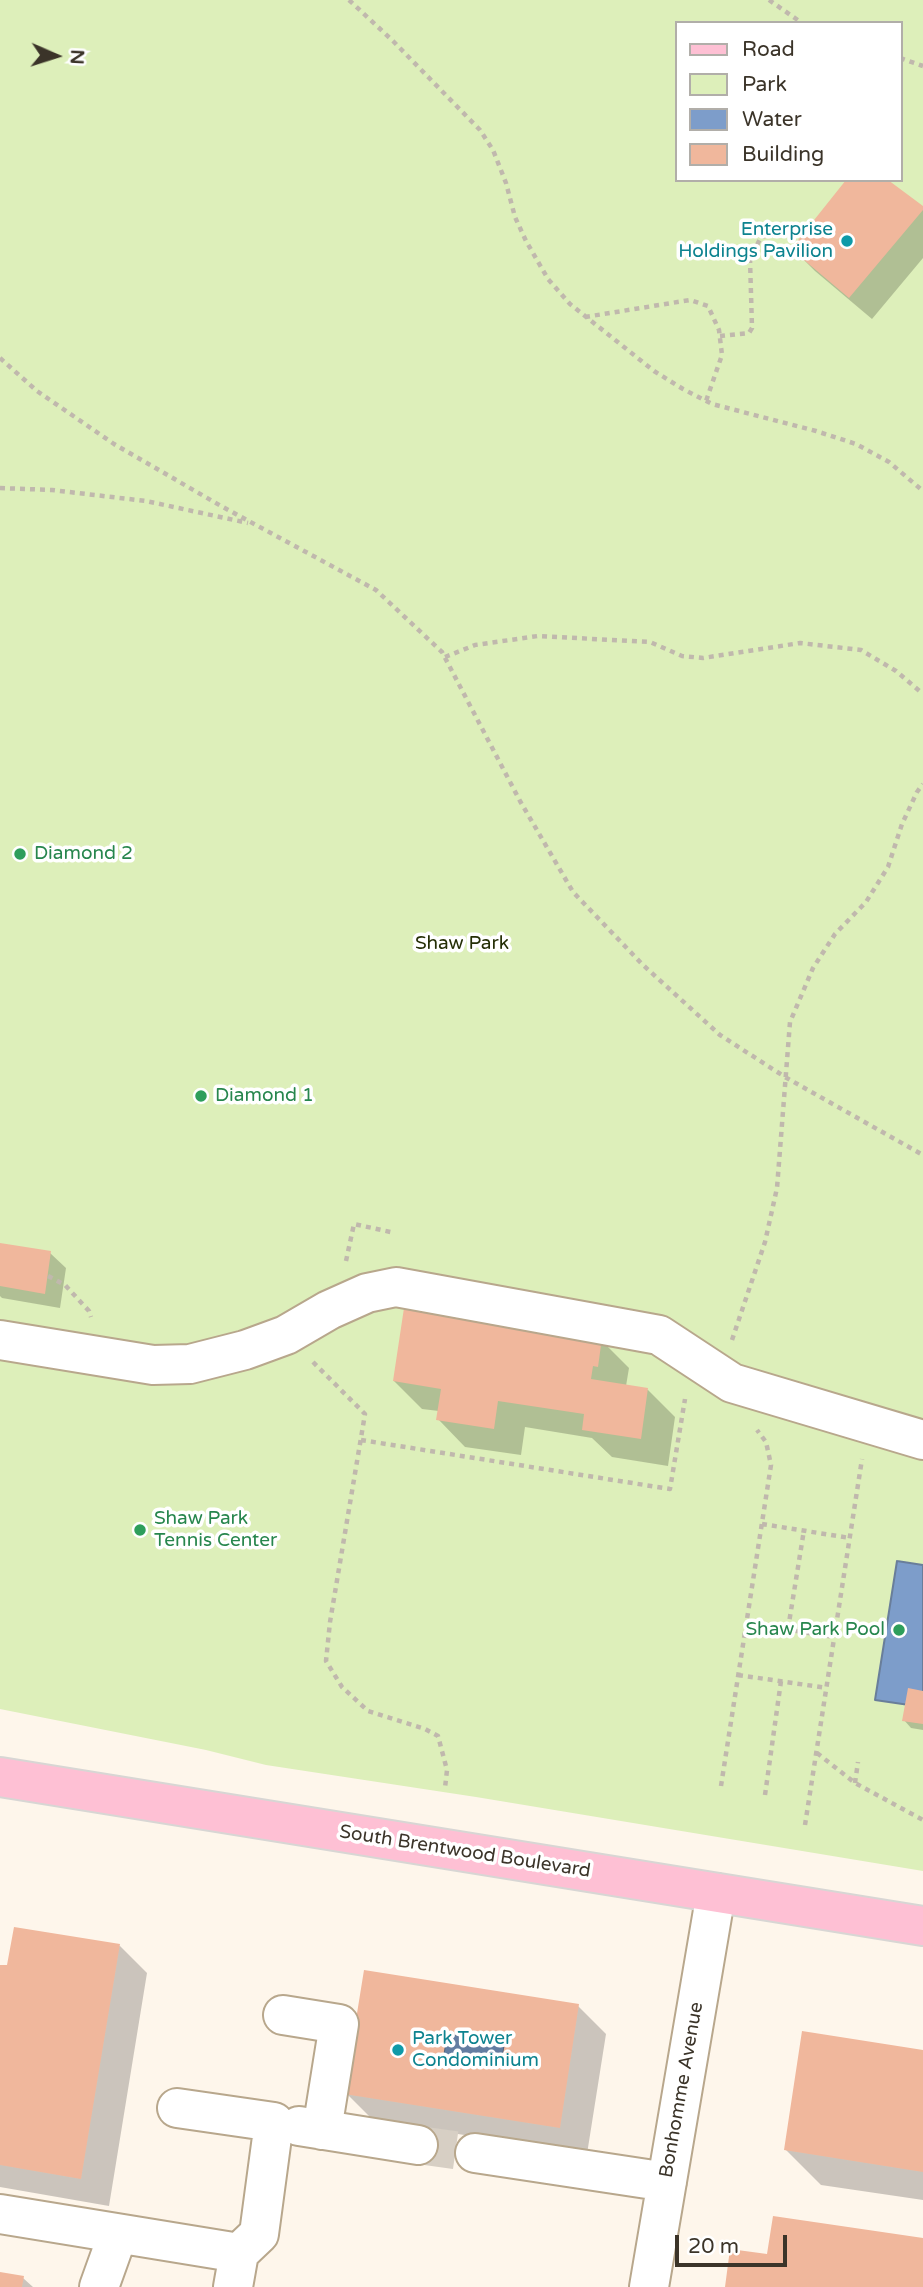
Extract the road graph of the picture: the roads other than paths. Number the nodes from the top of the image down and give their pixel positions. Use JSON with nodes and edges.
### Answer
{"nodes":[{"id":1,"x":0,"y":1340,"type":"edge"},
{"id":2,"x":923,"y":1440,"type":"edge"},
{"id":3,"x":2,"y":1777,"type":"edge"},
{"id":4,"x":716,"y":1893,"type":"junction"},
{"id":5,"x":923,"y":1926,"type":"edge"},
{"id":6,"x":283,"y":2015,"type":"dead end"},
{"id":7,"x":177,"y":2108,"type":"dead end"},
{"id":8,"x":274,"y":2122,"type":"junction"},
{"id":9,"x":322,"y":2130,"type":"junction"},
{"id":10,"x":418,"y":2145,"type":"tunnel mouth"},
{"id":11,"x":475,"y":2154,"type":"tunnel mouth"},
{"id":12,"x":667,"y":2182,"type":"junction"},
{"id":13,"x":0,"y":2214,"type":"edge"},
{"id":14,"x":118,"y":2234,"type":"junction"},
{"id":15,"x":236,"y":2270,"type":"edge"},
{"id":16,"x":99,"y":2287,"type":"edge"},
{"id":17,"x":649,"y":2287,"type":"edge"}],
"edges":[{"from":1,"to":2,"type":"street"},
{"from":3,"to":4,"type":"main road","name":"South Brentwood Boulevard"},
{"from":4,"to":5,"type":"main road","name":"South Brentwood Boulevard"},
{"from":4,"to":12,"type":"street","name":"Bonhomme Avenue"},
{"from":6,"to":9,"type":"street"},
{"from":7,"to":8,"type":"street"},
{"from":8,"to":9,"type":"street"},
{"from":8,"to":15,"type":"street"},
{"from":9,"to":10,"type":"street"},
{"from":11,"to":12,"type":"street"},
{"from":12,"to":17,"type":"street","name":"Bonhomme Avenue"},
{"from":13,"to":14,"type":"street"},
{"from":14,"to":15,"type":"street"},
{"from":14,"to":16,"type":"street"}]}
